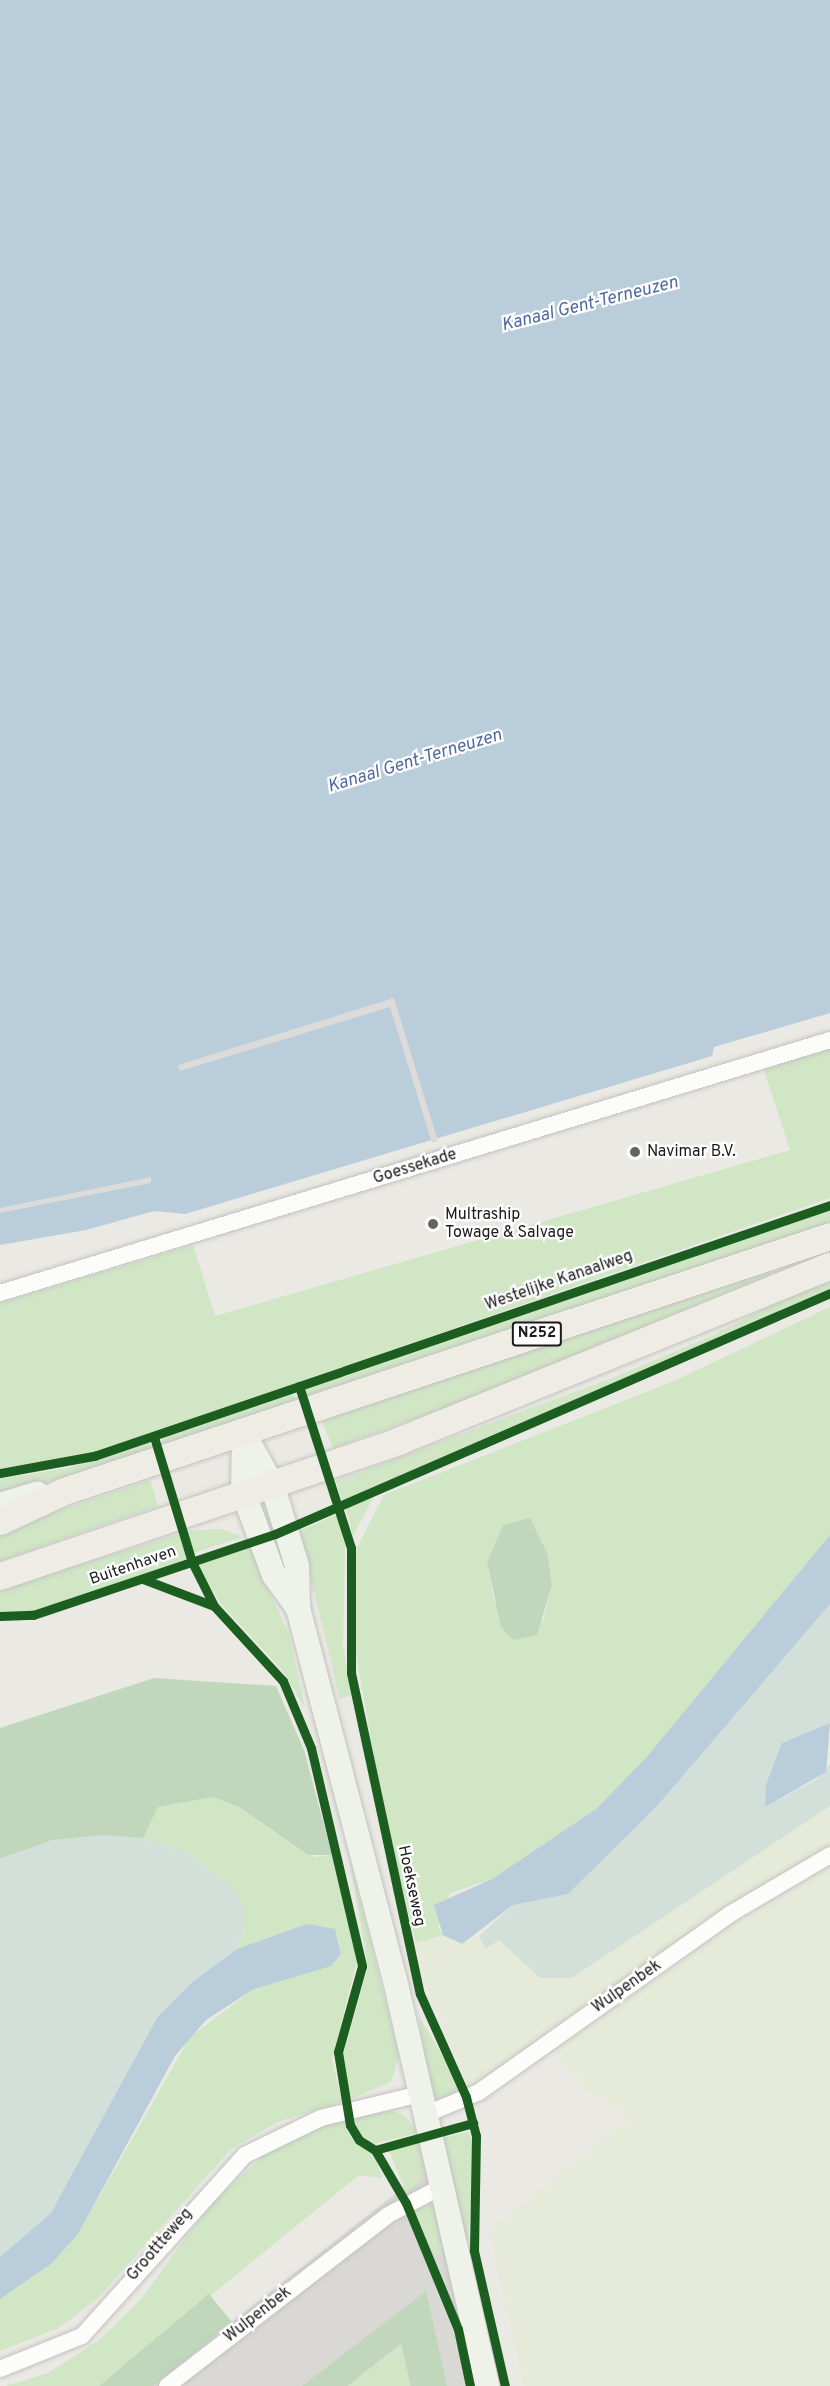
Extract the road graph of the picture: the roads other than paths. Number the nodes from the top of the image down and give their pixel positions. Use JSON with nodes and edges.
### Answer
{"nodes":[{"id":1,"x":830,"y":1040,"type":"edge"},
{"id":2,"x":830,"y":1236,"type":"edge"},
{"id":3,"x":830,"y":1266,"type":"edge"},
{"id":4,"x":0,"y":1293,"type":"edge"},
{"id":5,"x":244,"y":1434,"type":"junction"},
{"id":6,"x":272,"y":1484,"type":"junction"},
{"id":7,"x":63,"y":1491,"type":"junction"},
{"id":8,"x":243,"y":1492,"type":"junction"},
{"id":9,"x":0,"y":1505,"type":"edge"},
{"id":10,"x":0,"y":1521,"type":"edge"},
{"id":11,"x":0,"y":1576,"type":"edge"},
{"id":12,"x":298,"y":1608,"type":"junction"},
{"id":13,"x":830,"y":1855,"type":"edge"},
{"id":14,"x":422,"y":2105,"type":"junction"},
{"id":15,"x":321,"y":2118,"type":"joint"},
{"id":16,"x":441,"y":2187,"type":"junction"},
{"id":17,"x":0,"y":2369,"type":"edge"},
{"id":18,"x":167,"y":2386,"type":"edge"},
{"id":19,"x":487,"y":2386,"type":"edge"}],
"edges":[{"from":1,"to":4,"type":"street","name":"Goessekade"},
{"from":2,"to":5,"type":"main road","number":"N252"},
{"from":3,"to":6,"type":"main road"},
{"from":5,"to":6,"type":"main road"},
{"from":5,"to":7,"type":"main road","number":"N252"},
{"from":5,"to":8,"type":"main road"},
{"from":6,"to":8,"type":"main road"},
{"from":6,"to":12,"type":"main road"},
{"from":7,"to":9,"type":"main road","number":"N252"},
{"from":7,"to":10,"type":"main road","number":"N252"},
{"from":8,"to":11,"type":"main road","name":"Buitenhaven"},
{"from":8,"to":12,"type":"main road"},
{"from":12,"to":14,"type":"main road"},
{"from":13,"to":14,"type":"street","name":"Wulpenbek"},
{"from":14,"to":15,"type":"street","name":"Wulpenbek"},
{"from":14,"to":16,"type":"main road"},
{"from":15,"to":17,"type":"street","name":"Groottteweg"},
{"from":16,"to":18,"type":"street","name":"Wulpenbek"},
{"from":16,"to":19,"type":"main road"}]}
